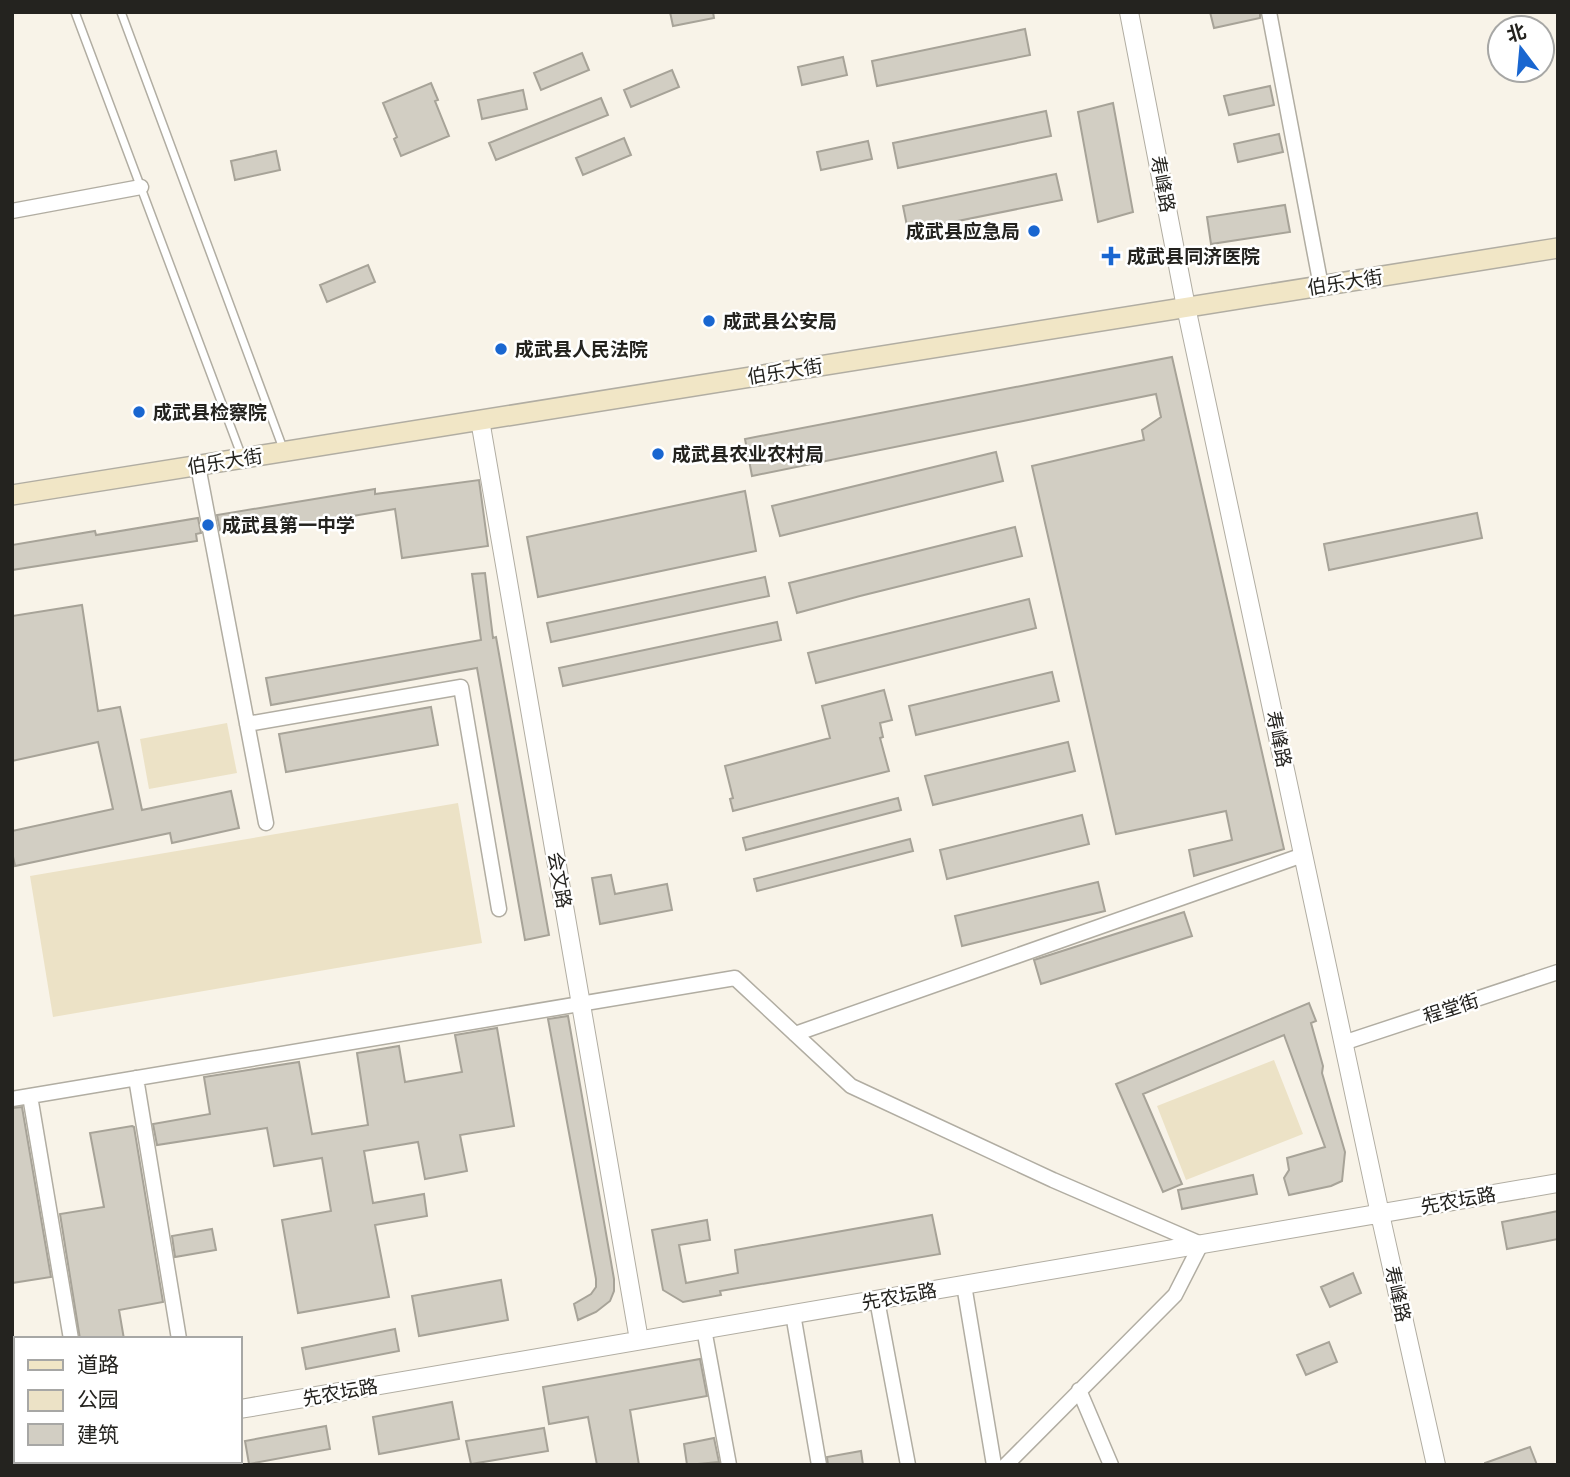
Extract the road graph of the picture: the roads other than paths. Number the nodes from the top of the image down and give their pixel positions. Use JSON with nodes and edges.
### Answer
{"nodes":[{"id":1,"x":75,"y":12,"type":"edge"},
{"id":2,"x":121,"y":12,"type":"edge"},
{"id":3,"x":1129,"y":12,"type":"edge"},
{"id":4,"x":1269,"y":12,"type":"edge"},
{"id":5,"x":141,"y":187,"type":"junction"},
{"id":6,"x":12,"y":211,"type":"edge"},
{"id":7,"x":1558,"y":248,"type":"edge"},
{"id":8,"x":1321,"y":286,"type":"junction"},
{"id":9,"x":1186,"y":307,"type":"junction"},
{"id":10,"x":480,"y":420,"type":"junction"},
{"id":11,"x":284,"y":452,"type":"junction"},
{"id":12,"x":242,"y":458,"type":"junction"},
{"id":13,"x":198,"y":466,"type":"junction"},
{"id":14,"x":12,"y":495,"type":"edge"},
{"id":15,"x":247,"y":724,"type":"junction"},
{"id":16,"x":266,"y":823,"type":"dead end"},
{"id":17,"x":1303,"y":855,"type":"junction"},
{"id":18,"x":499,"y":909,"type":"dead end"},
{"id":19,"x":1558,"y":972,"type":"edge"},
{"id":20,"x":581,"y":1003,"type":"junction"},
{"id":21,"x":795,"y":1034,"type":"junction"},
{"id":22,"x":1343,"y":1043,"type":"junction"},
{"id":23,"x":136,"y":1078,"type":"junction"},
{"id":24,"x":30,"y":1096,"type":"junction"},
{"id":25,"x":12,"y":1099,"type":"edge"},
{"id":26,"x":1558,"y":1183,"type":"edge"},
{"id":27,"x":1380,"y":1214,"type":"junction"},
{"id":28,"x":1201,"y":1244,"type":"junction"},
{"id":29,"x":964,"y":1285,"type":"junction"},
{"id":30,"x":877,"y":1300,"type":"junction"},
{"id":31,"x":793,"y":1314,"type":"junction"},
{"id":32,"x":704,"y":1329,"type":"junction"},
{"id":33,"x":71,"y":1337,"type":"edge"},
{"id":34,"x":179,"y":1337,"type":"edge"},
{"id":35,"x":639,"y":1340,"type":"junction"},
{"id":36,"x":1080,"y":1390,"type":"junction"},
{"id":37,"x":242,"y":1409,"type":"edge"},
{"id":38,"x":729,"y":1465,"type":"edge"},
{"id":39,"x":820,"y":1465,"type":"edge"},
{"id":40,"x":908,"y":1465,"type":"edge"},
{"id":41,"x":995,"y":1465,"type":"edge"},
{"id":42,"x":1006,"y":1465,"type":"edge"},
{"id":43,"x":1111,"y":1465,"type":"edge"},
{"id":44,"x":1436,"y":1465,"type":"edge"}],
"edges":[{"from":1,"to":5,"type":"lane"},
{"from":2,"to":11,"type":"lane"},
{"from":3,"to":9,"type":"street","name":"寿峰路"},
{"from":4,"to":8,"type":"street"},
{"from":5,"to":6,"type":"street"},
{"from":5,"to":12,"type":"lane"},
{"from":7,"to":8,"type":"main road","name":"伯乐大街"},
{"from":8,"to":9,"type":"main road","name":"伯乐大街"},
{"from":9,"to":10,"type":"main road","name":"伯乐大街"},
{"from":9,"to":17,"type":"street","name":"寿峰路"},
{"from":10,"to":11,"type":"main road","name":"伯乐大街"},
{"from":10,"to":20,"type":"street","name":"会文路"},
{"from":11,"to":12,"type":"main road","name":"伯乐大街"},
{"from":12,"to":13,"type":"main road","name":"伯乐大街"},
{"from":13,"to":14,"type":"main road","name":"伯乐大街"},
{"from":13,"to":15,"type":"street"},
{"from":15,"to":16,"type":"street"},
{"from":15,"to":18,"type":"street"},
{"from":17,"to":21,"type":"street"},
{"from":17,"to":22,"type":"street","name":"寿峰路"},
{"from":19,"to":22,"type":"street","name":"程堂街"},
{"from":20,"to":21,"type":"street"},
{"from":20,"to":23,"type":"street"},
{"from":20,"to":35,"type":"street","name":"会文路"},
{"from":21,"to":28,"type":"street"},
{"from":22,"to":27,"type":"street","name":"寿峰路"},
{"from":23,"to":24,"type":"street"},
{"from":23,"to":34,"type":"street"},
{"from":24,"to":25,"type":"street"},
{"from":24,"to":33,"type":"street"},
{"from":26,"to":27,"type":"street","name":"先农坛路"},
{"from":27,"to":28,"type":"street","name":"先农坛路"},
{"from":27,"to":44,"type":"street","name":"寿峰路"},
{"from":28,"to":29,"type":"street","name":"先农坛路"},
{"from":28,"to":36,"type":"street"},
{"from":29,"to":30,"type":"street","name":"先农坛路"},
{"from":29,"to":41,"type":"street"},
{"from":30,"to":31,"type":"street","name":"先农坛路"},
{"from":30,"to":40,"type":"street"},
{"from":31,"to":32,"type":"street","name":"先农坛路"},
{"from":31,"to":39,"type":"street"},
{"from":32,"to":35,"type":"street","name":"先农坛路"},
{"from":32,"to":38,"type":"street"},
{"from":35,"to":37,"type":"street","name":"先农坛路"},
{"from":36,"to":42,"type":"street"},
{"from":36,"to":43,"type":"street"}]}
